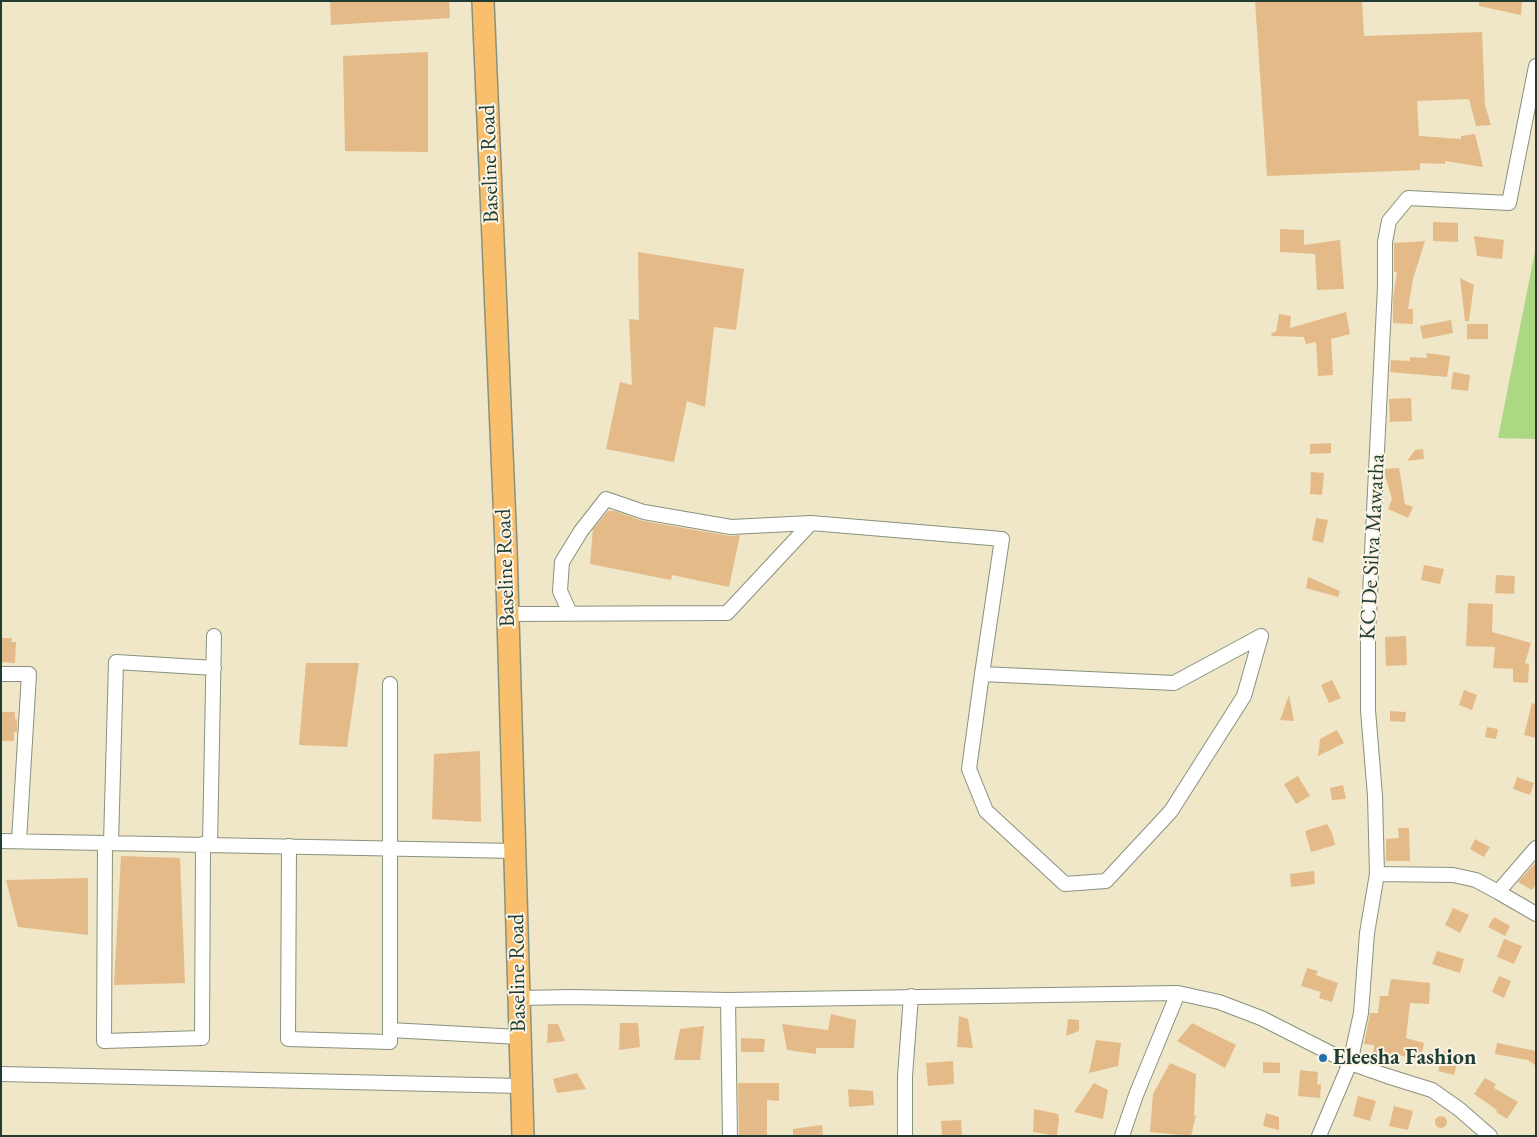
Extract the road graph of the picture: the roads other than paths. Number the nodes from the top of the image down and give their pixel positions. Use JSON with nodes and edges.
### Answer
{"nodes":[{"id":1,"x":483,"y":1,"type":"edge"},
{"id":2,"x":1536,"y":66,"type":"edge"},
{"id":3,"x":811,"y":523,"type":"junction"},
{"id":4,"x":570,"y":613,"type":"junction"},
{"id":5,"x":507,"y":614,"type":"junction"},
{"id":6,"x":214,"y":636,"type":"dead end"},
{"id":7,"x":214,"y":668,"type":"junction"},
{"id":8,"x":1,"y":674,"type":"edge"},
{"id":9,"x":982,"y":674,"type":"junction"},
{"id":10,"x":390,"y":684,"type":"dead end"},
{"id":11,"x":1,"y":841,"type":"edge"},
{"id":12,"x":19,"y":841,"type":"junction"},
{"id":13,"x":108,"y":843,"type":"junction"},
{"id":14,"x":207,"y":844,"type":"junction"},
{"id":15,"x":289,"y":846,"type":"junction"},
{"id":16,"x":391,"y":848,"type":"junction"},
{"id":17,"x":1536,"y":848,"type":"edge"},
{"id":18,"x":516,"y":851,"type":"junction"},
{"id":19,"x":1377,"y":874,"type":"junction"},
{"id":20,"x":1498,"y":892,"type":"junction"},
{"id":21,"x":1536,"y":914,"type":"edge"},
{"id":22,"x":1178,"y":993,"type":"junction"},
{"id":23,"x":911,"y":996,"type":"junction"},
{"id":24,"x":519,"y":998,"type":"junction"},
{"id":25,"x":728,"y":1000,"type":"junction"},
{"id":26,"x":390,"y":1030,"type":"junction"},
{"id":27,"x":519,"y":1037,"type":"junction"},
{"id":28,"x":1350,"y":1063,"type":"junction"},
{"id":29,"x":1,"y":1074,"type":"edge"},
{"id":30,"x":521,"y":1086,"type":"junction"},
{"id":31,"x":523,"y":1136,"type":"edge"},
{"id":32,"x":730,"y":1136,"type":"edge"},
{"id":33,"x":905,"y":1136,"type":"edge"},
{"id":34,"x":1122,"y":1136,"type":"edge"},
{"id":35,"x":1319,"y":1136,"type":"edge"},
{"id":36,"x":1490,"y":1136,"type":"edge"}],
"edges":[{"from":1,"to":5,"type":"main road","name":"Baseline Road"},
{"from":2,"to":19,"type":"street","name":"KC De Silva Mawatha"},
{"from":3,"to":4,"type":"street"},
{"from":3,"to":4,"type":"street"},
{"from":3,"to":9,"type":"street"},
{"from":4,"to":5,"type":"street"},
{"from":5,"to":18,"type":"main road","name":"Baseline Road"},
{"from":6,"to":7,"type":"street"},
{"from":7,"to":13,"type":"street"},
{"from":7,"to":14,"type":"street"},
{"from":8,"to":12,"type":"street"},
{"from":9,"to":9,"type":"street"},
{"from":10,"to":16,"type":"street"},
{"from":11,"to":12,"type":"street"},
{"from":12,"to":13,"type":"street"},
{"from":13,"to":14,"type":"street"},
{"from":13,"to":14,"type":"street"},
{"from":14,"to":15,"type":"street"},
{"from":15,"to":16,"type":"street"},
{"from":15,"to":26,"type":"street"},
{"from":16,"to":18,"type":"street"},
{"from":16,"to":26,"type":"street"},
{"from":17,"to":20,"type":"street"},
{"from":18,"to":24,"type":"main road","name":"Baseline Road"},
{"from":19,"to":20,"type":"street"},
{"from":19,"to":28,"type":"street","name":"KC De Silva Mawatha"},
{"from":20,"to":21,"type":"street"},
{"from":22,"to":23,"type":"street"},
{"from":22,"to":28,"type":"street"},
{"from":22,"to":34,"type":"street"},
{"from":23,"to":25,"type":"street"},
{"from":23,"to":33,"type":"street"},
{"from":24,"to":25,"type":"street"},
{"from":24,"to":27,"type":"main road","name":"Baseline Road"},
{"from":25,"to":32,"type":"street"},
{"from":26,"to":27,"type":"street"},
{"from":27,"to":30,"type":"main road","name":"Baseline Road"},
{"from":28,"to":35,"type":"street","name":"KC De Silva Mawatha"},
{"from":28,"to":36,"type":"street"},
{"from":29,"to":30,"type":"street"},
{"from":30,"to":31,"type":"main road","name":"Baseline Road"}]}
